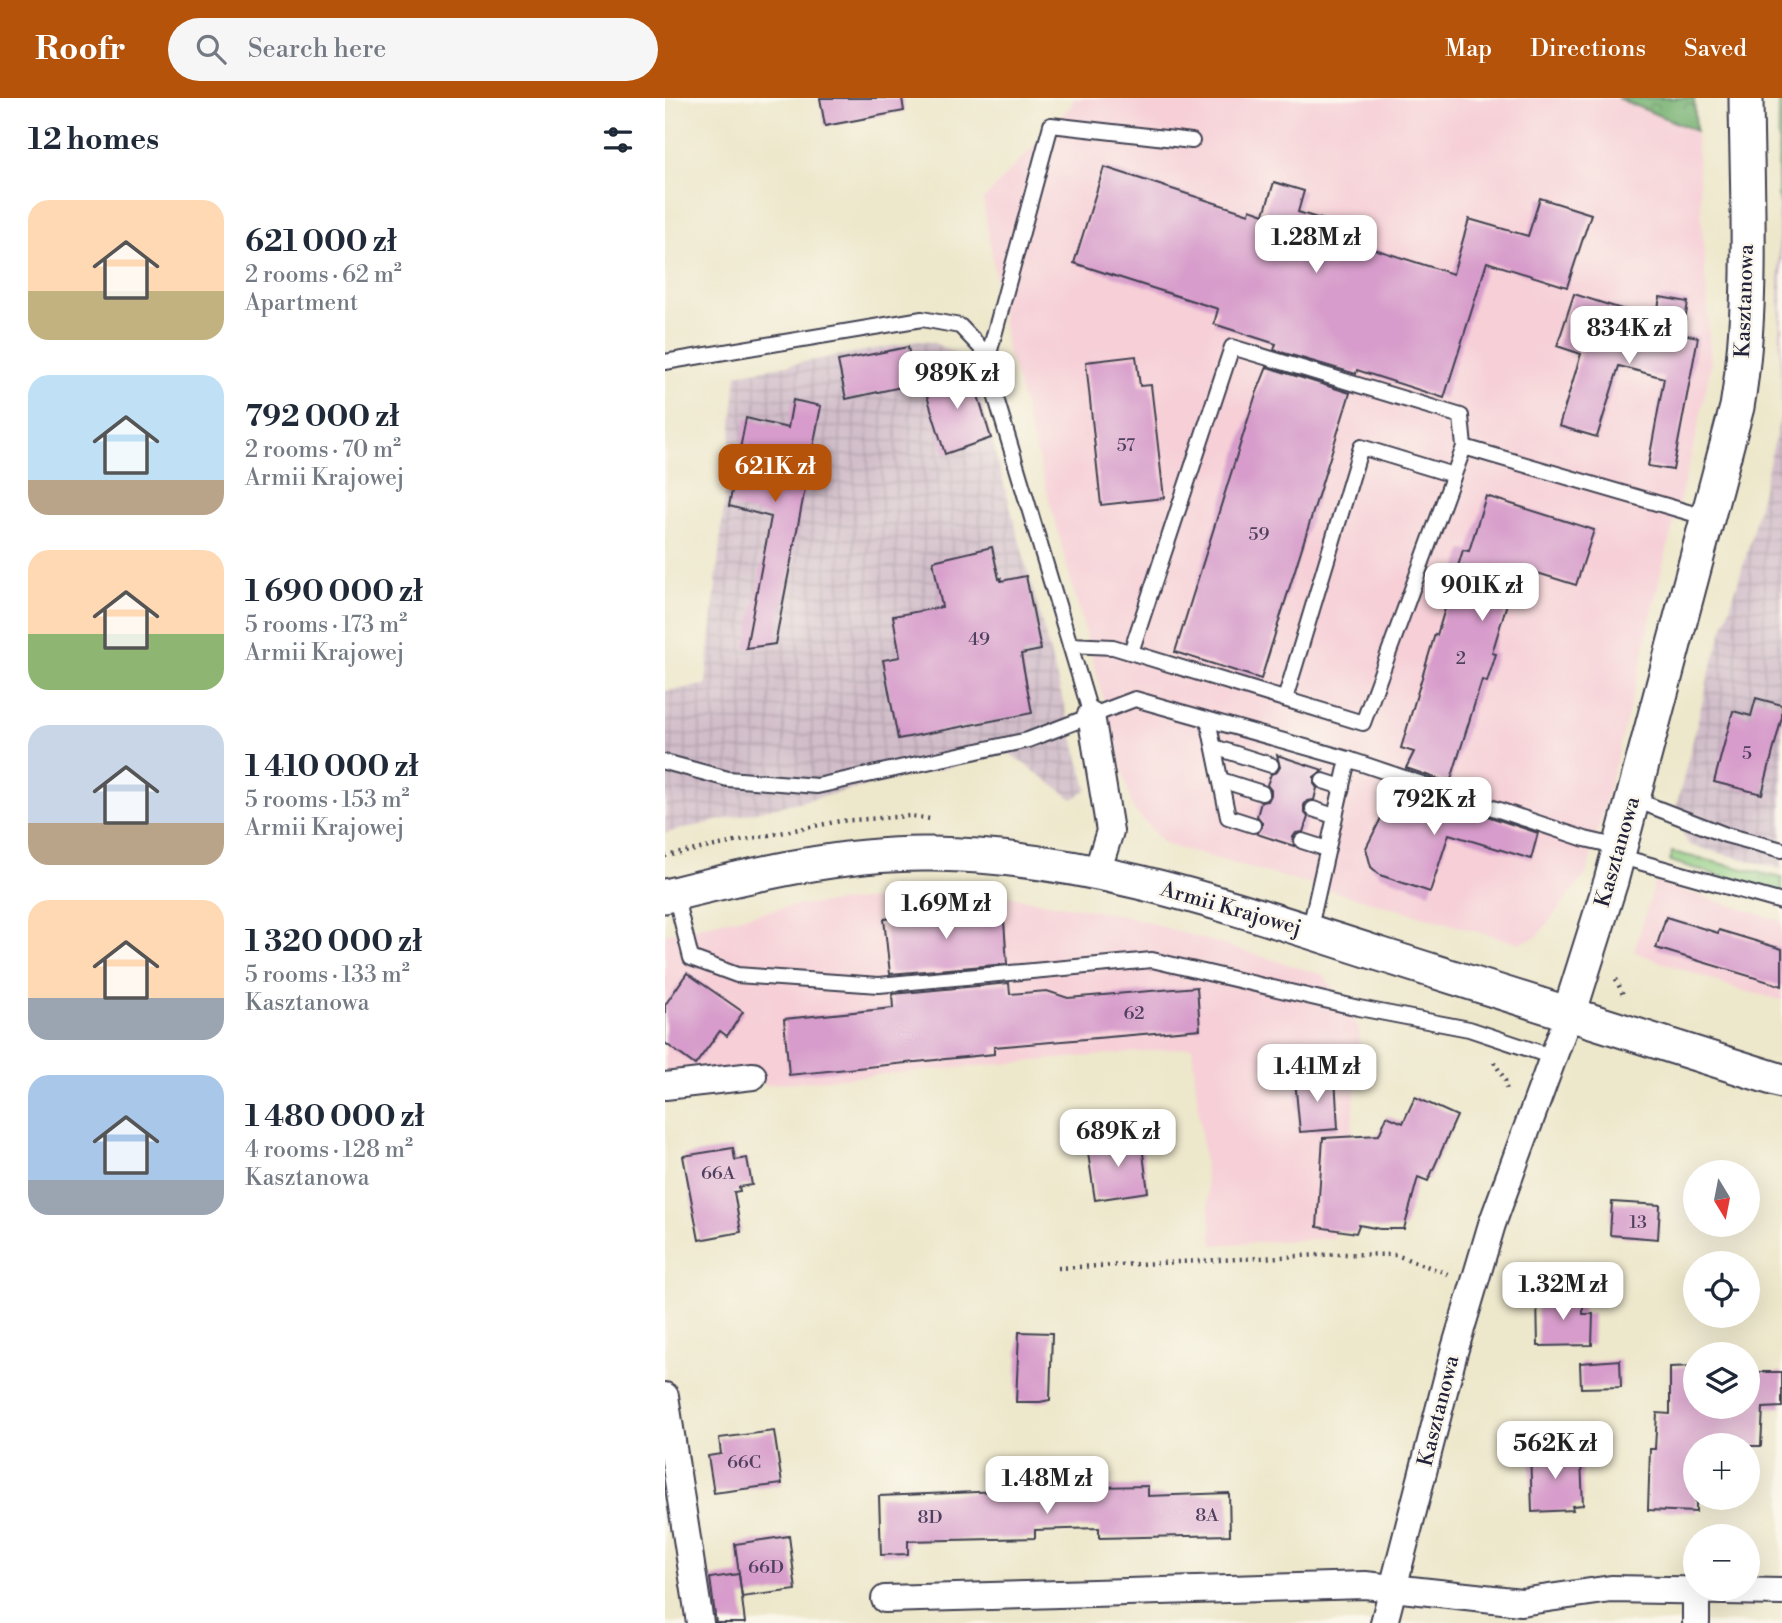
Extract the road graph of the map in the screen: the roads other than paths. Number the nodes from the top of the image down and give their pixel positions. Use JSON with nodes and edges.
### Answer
{"nodes":[{"id":1,"x":1746,"y":98,"type":"edge"},
{"id":2,"x":1192,"y":141,"type":"dead end"},
{"id":3,"x":665,"y":362,"type":"edge"},
{"id":4,"x":986,"y":366,"type":"junction"},
{"id":5,"x":1464,"y":447,"type":"junction"},
{"id":6,"x":1453,"y":475,"type":"junction"},
{"id":7,"x":1708,"y":519,"type":"junction"},
{"id":8,"x":1070,"y":645,"type":"junction"},
{"id":9,"x":1131,"y":652,"type":"junction"},
{"id":10,"x":1285,"y":699,"type":"junction"},
{"id":11,"x":1091,"y":715,"type":"junction"},
{"id":12,"x":1209,"y":720,"type":"junction"},
{"id":13,"x":1214,"y":747,"type":"junction"},
{"id":14,"x":1348,"y":759,"type":"junction"},
{"id":15,"x":665,"y":762,"type":"edge"},
{"id":16,"x":1271,"y":765,"type":"dead end"},
{"id":17,"x":1221,"y":779,"type":"junction"},
{"id":18,"x":1323,"y":781,"type":"dead end"},
{"id":19,"x":1342,"y":787,"type":"junction"},
{"id":20,"x":1262,"y":793,"type":"dead end"},
{"id":21,"x":1633,"y":799,"type":"junction"},
{"id":22,"x":1313,"y":809,"type":"dead end"},
{"id":23,"x":1334,"y":816,"type":"junction"},
{"id":24,"x":1253,"y":825,"type":"dead end"},
{"id":25,"x":1302,"y":841,"type":"dead end"},
{"id":26,"x":1328,"y":849,"type":"junction"},
{"id":27,"x":1782,"y":850,"type":"edge"},
{"id":28,"x":1619,"y":851,"type":"junction"},
{"id":29,"x":1097,"y":872,"type":"junction"},
{"id":30,"x":670,"y":895,"type":"edge"},
{"id":31,"x":1782,"y":902,"type":"edge"},
{"id":32,"x":1309,"y":932,"type":"junction"},
{"id":33,"x":1569,"y":1014,"type":"junction"},
{"id":34,"x":1553,"y":1057,"type":"junction"},
{"id":35,"x":753,"y":1076,"type":"dead end"},
{"id":36,"x":1782,"y":1081,"type":"edge"},
{"id":37,"x":665,"y":1086,"type":"edge"},
{"id":38,"x":665,"y":1396,"type":"edge"},
{"id":39,"x":1394,"y":1587,"type":"junction"},
{"id":40,"x":1683,"y":1592,"type":"edge"},
{"id":41,"x":1760,"y":1592,"type":"edge"},
{"id":42,"x":1782,"y":1592,"type":"edge"},
{"id":43,"x":885,"y":1599,"type":"dead end"},
{"id":44,"x":1696,"y":1601,"type":"edge"},
{"id":45,"x":700,"y":1623,"type":"edge"},
{"id":46,"x":1384,"y":1623,"type":"edge"},
{"id":47,"x":1696,"y":1623,"type":"edge"}],
"edges":[{"from":1,"to":7,"type":"street","name":"Kasztanowa"},
{"from":2,"to":4,"type":"lane"},
{"from":3,"to":4,"type":"lane"},
{"from":4,"to":8,"type":"lane"},
{"from":5,"to":6,"type":"lane"},
{"from":5,"to":7,"type":"lane"},
{"from":5,"to":9,"type":"lane"},
{"from":6,"to":10,"type":"lane"},
{"from":6,"to":10,"type":"lane"},
{"from":7,"to":21,"type":"street","name":"Kasztanowa"},
{"from":8,"to":9,"type":"lane"},
{"from":8,"to":11,"type":"lane"},
{"from":9,"to":10,"type":"lane"},
{"from":11,"to":12,"type":"lane"},
{"from":11,"to":15,"type":"lane"},
{"from":11,"to":29,"type":"street"},
{"from":12,"to":13,"type":"lane"},
{"from":12,"to":14,"type":"lane"},
{"from":13,"to":16,"type":"lane"},
{"from":13,"to":17,"type":"lane"},
{"from":14,"to":19,"type":"lane"},
{"from":14,"to":28,"type":"lane"},
{"from":17,"to":20,"type":"lane"},
{"from":17,"to":24,"type":"lane"},
{"from":18,"to":19,"type":"lane"},
{"from":19,"to":23,"type":"lane"},
{"from":21,"to":27,"type":"lane"},
{"from":21,"to":28,"type":"street","name":"Kasztanowa"},
{"from":22,"to":23,"type":"lane"},
{"from":23,"to":26,"type":"lane"},
{"from":25,"to":26,"type":"lane"},
{"from":26,"to":32,"type":"lane"},
{"from":28,"to":31,"type":"lane"},
{"from":28,"to":33,"type":"street","name":"Kasztanowa"},
{"from":29,"to":30,"type":"street","name":"Armii Krajowej"},
{"from":29,"to":32,"type":"street","name":"Armii Krajowej"},
{"from":30,"to":34,"type":"lane"},
{"from":32,"to":33,"type":"street","name":"Armii Krajowej"},
{"from":33,"to":34,"type":"street","name":"Kasztanowa"},
{"from":33,"to":36,"type":"street","name":"Armii Krajowej"},
{"from":34,"to":39,"type":"street","name":"Kasztanowa"},
{"from":35,"to":37,"type":"street"},
{"from":38,"to":45,"type":"street"},
{"from":39,"to":40,"type":"street"},
{"from":39,"to":43,"type":"street"},
{"from":39,"to":46,"type":"street","name":"Kasztanowa"},
{"from":41,"to":42,"type":"street"},
{"from":44,"to":47,"type":"street"}]}
